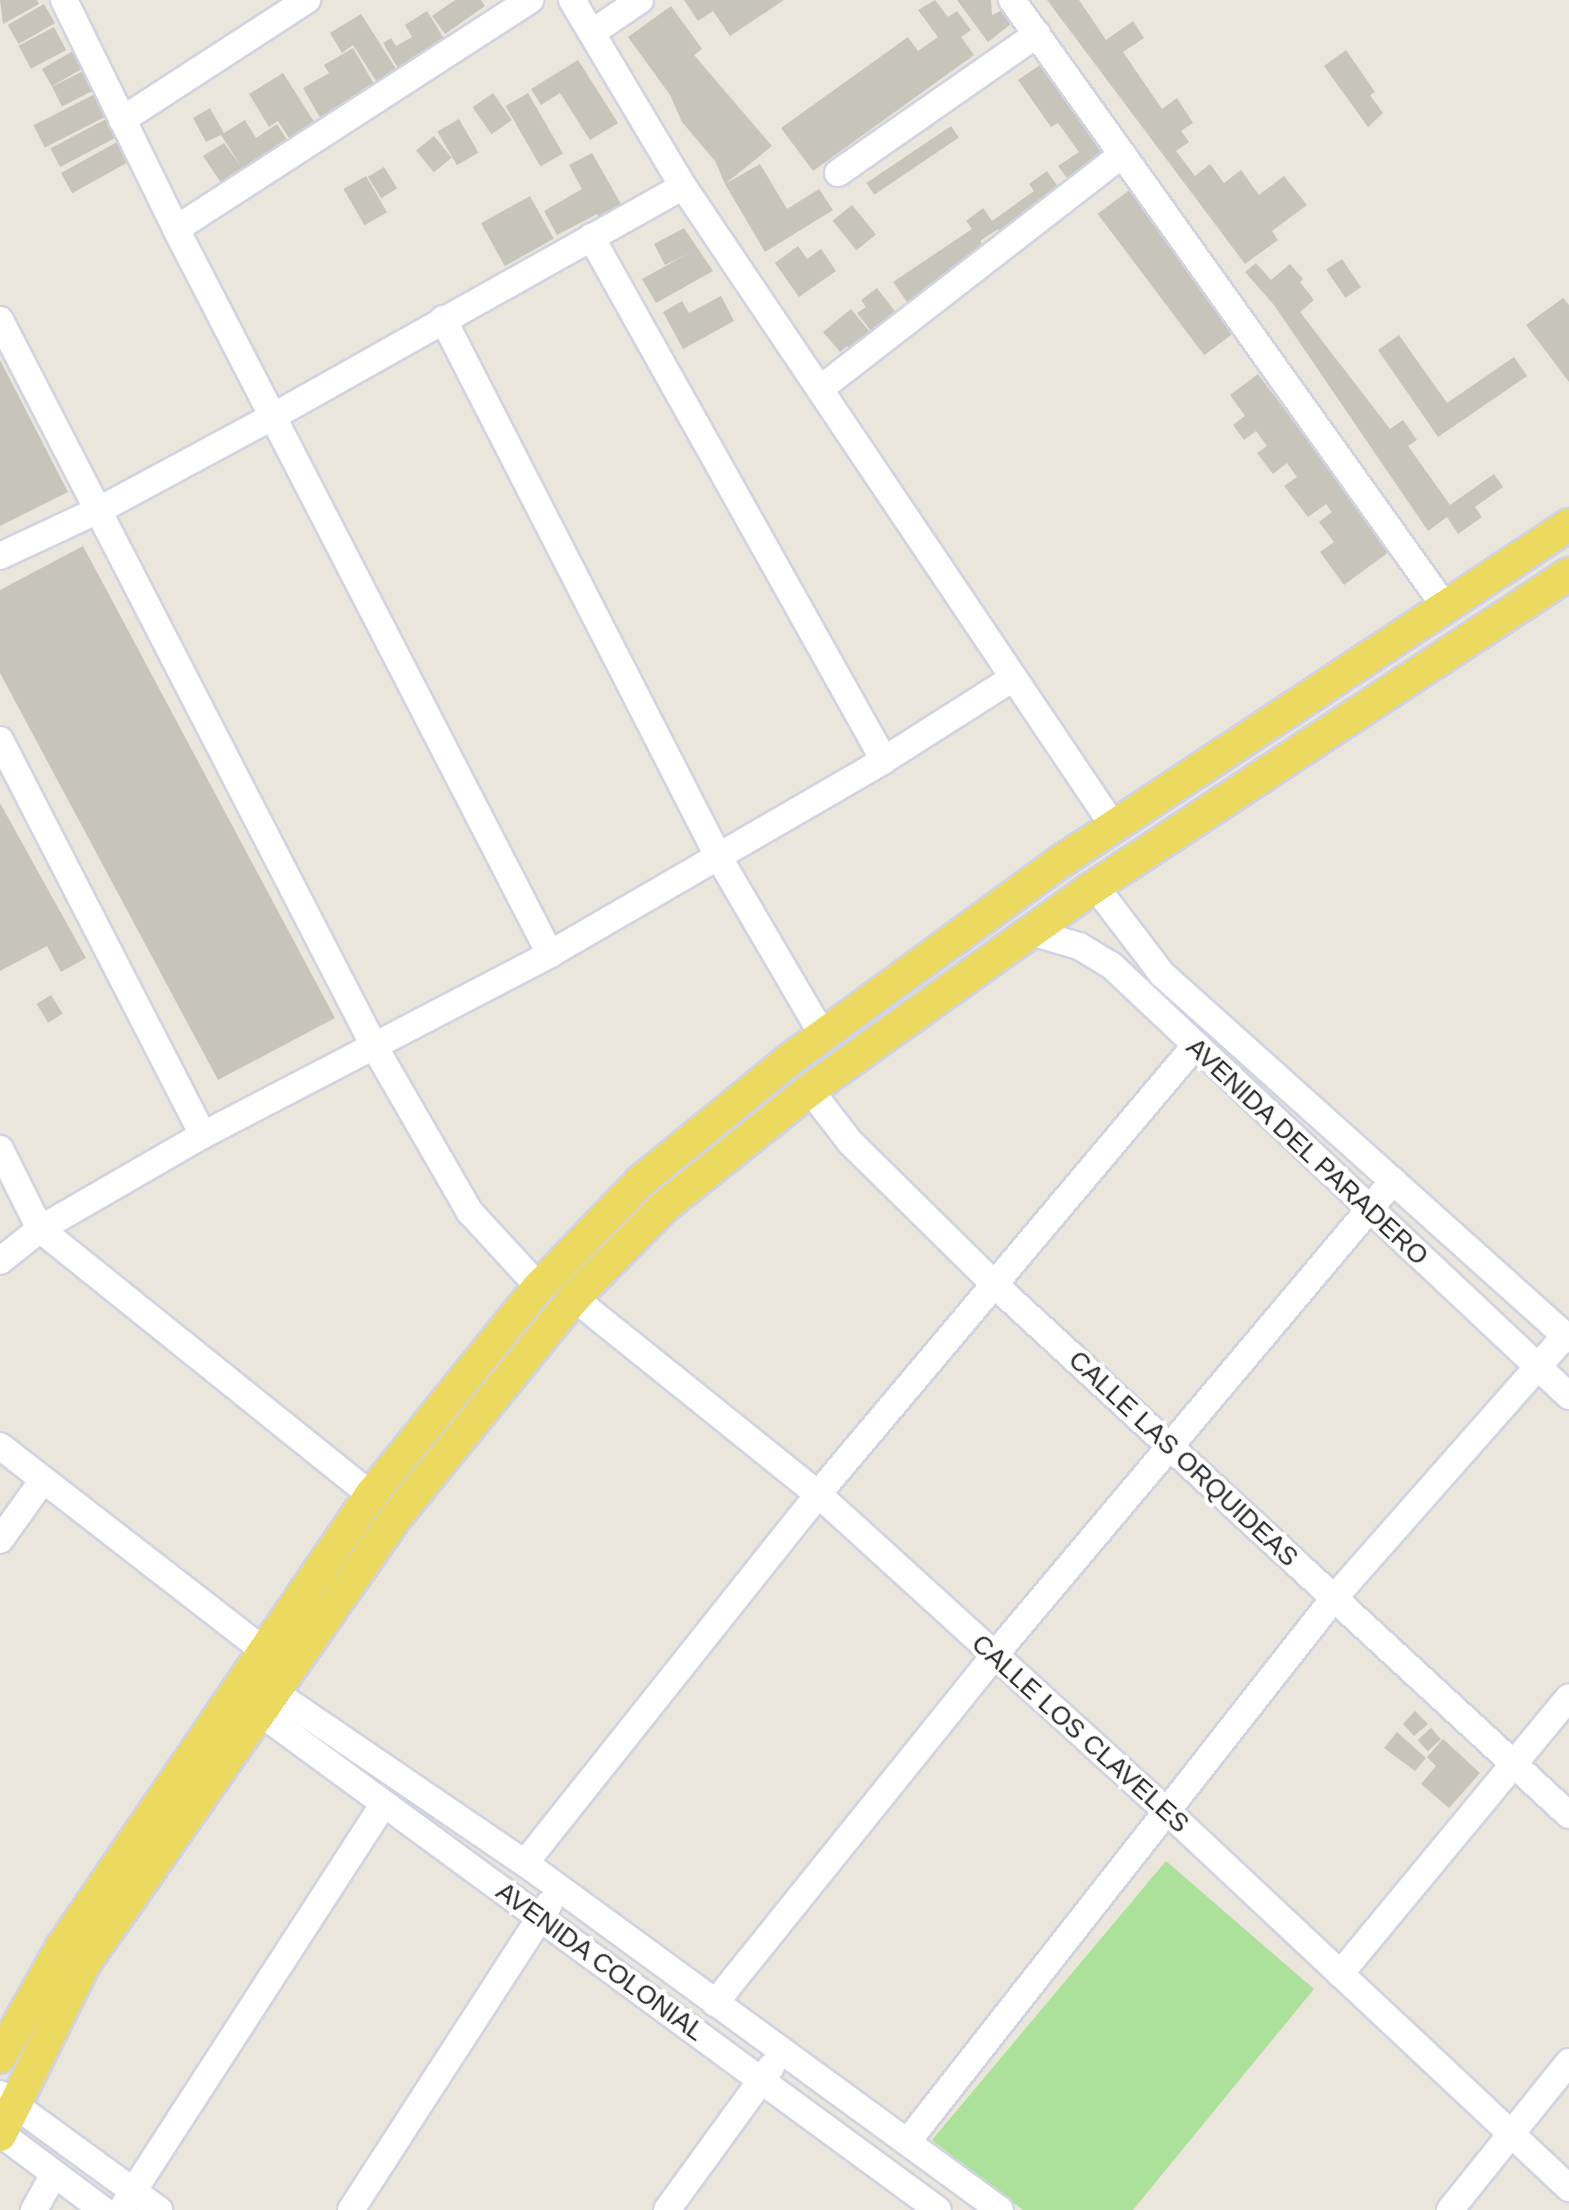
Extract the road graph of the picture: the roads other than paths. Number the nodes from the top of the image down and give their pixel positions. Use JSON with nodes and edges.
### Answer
{"nodes":[{"id":1,"x":64,"y":0,"type":"edge"},
{"id":2,"x":307,"y":0,"type":"edge"},
{"id":3,"x":530,"y":0,"type":"edge"},
{"id":4,"x":572,"y":0,"type":"edge"},
{"id":5,"x":640,"y":0,"type":"edge"},
{"id":6,"x":1012,"y":0,"type":"edge"},
{"id":7,"x":593,"y":32,"type":"junction"},
{"id":8,"x":1037,"y":34,"type":"junction"},
{"id":9,"x":122,"y":120,"type":"junction"},
{"id":10,"x":1123,"y":154,"type":"junction"},
{"id":11,"x":838,"y":173,"type":"dead end"},
{"id":12,"x":683,"y":186,"type":"junction"},
{"id":13,"x":176,"y":229,"type":"junction"},
{"id":14,"x":591,"y":237,"type":"junction"},
{"id":15,"x":443,"y":319,"type":"junction"},
{"id":16,"x":0,"y":320,"type":"edge"},
{"id":17,"x":820,"y":389,"type":"junction"},
{"id":18,"x":272,"y":417,"type":"junction"},
{"id":19,"x":101,"y":509,"type":"junction"},
{"id":20,"x":1569,"y":525,"type":"edge"},
{"id":21,"x":0,"y":556,"type":"edge"},
{"id":22,"x":1565,"y":582,"type":"edge"},
{"id":23,"x":1446,"y":608,"type":"junction"},
{"id":24,"x":1013,"y":678,"type":"junction"},
{"id":25,"x":0,"y":740,"type":"edge"},
{"id":26,"x":884,"y":760,"type":"junction"},
{"id":27,"x":1114,"y":827,"type":"junction"},
{"id":28,"x":718,"y":856,"type":"junction"},
{"id":29,"x":1063,"y":860,"type":"junction"},
{"id":30,"x":1090,"y":890,"type":"junction"},
{"id":31,"x":1031,"y":932,"type":"junction"},
{"id":32,"x":550,"y":954,"type":"junction"},
{"id":33,"x":823,"y":1036,"type":"junction"},
{"id":34,"x":374,"y":1046,"type":"junction"},
{"id":35,"x":1194,"y":1047,"type":"junction"},
{"id":36,"x":810,"y":1090,"type":"junction"},
{"id":37,"x":203,"y":1135,"type":"junction"},
{"id":38,"x":0,"y":1149,"type":"edge"},
{"id":39,"x":1393,"y":1181,"type":"junction"},
{"id":40,"x":1368,"y":1209,"type":"junction"},
{"id":41,"x":40,"y":1229,"type":"junction"},
{"id":42,"x":0,"y":1261,"type":"edge"},
{"id":43,"x":995,"y":1285,"type":"junction"},
{"id":44,"x":539,"y":1287,"type":"junction"},
{"id":45,"x":574,"y":1298,"type":"junction"},
{"id":46,"x":1567,"y":1337,"type":"edge"},
{"id":47,"x":1539,"y":1368,"type":"junction"},
{"id":48,"x":1569,"y":1396,"type":"edge"},
{"id":49,"x":0,"y":1446,"type":"edge"},
{"id":50,"x":1171,"y":1447,"type":"junction"},
{"id":51,"x":43,"y":1480,"type":"junction"},
{"id":52,"x":818,"y":1494,"type":"junction"},
{"id":53,"x":371,"y":1495,"type":"junction"},
{"id":54,"x":0,"y":1540,"type":"edge"},
{"id":55,"x":1334,"y":1598,"type":"junction"},
{"id":56,"x":263,"y":1650,"type":"junction"},
{"id":57,"x":993,"y":1657,"type":"junction"},
{"id":58,"x":1569,"y":1697,"type":"edge"},
{"id":59,"x":268,"y":1703,"type":"junction"},
{"id":60,"x":1515,"y":1764,"type":"junction"},
{"id":61,"x":384,"y":1804,"type":"junction"},
{"id":62,"x":1168,"y":1812,"type":"junction"},
{"id":63,"x":1569,"y":1815,"type":"edge"},
{"id":64,"x":525,"y":1863,"type":"junction"},
{"id":65,"x":560,"y":1889,"type":"junction"},
{"id":66,"x":539,"y":1917,"type":"junction"},
{"id":67,"x":1340,"y":1974,"type":"junction"},
{"id":68,"x":715,"y":2003,"type":"junction"},
{"id":69,"x":782,"y":2051,"type":"junction"},
{"id":70,"x":0,"y":2057,"type":"edge"},
{"id":71,"x":1569,"y":2062,"type":"edge"},
{"id":72,"x":761,"y":2081,"type":"junction"},
{"id":73,"x":8,"y":2099,"type":"edge"},
{"id":74,"x":1509,"y":2133,"type":"junction"},
{"id":75,"x":0,"y":2134,"type":"edge"},
{"id":76,"x":908,"y":2141,"type":"junction"},
{"id":77,"x":54,"y":2174,"type":"junction"},
{"id":78,"x":967,"y":2186,"type":"junction"},
{"id":79,"x":1569,"y":2188,"type":"edge"},
{"id":80,"x":127,"y":2200,"type":"edge"},
{"id":81,"x":34,"y":2210,"type":"edge"},
{"id":82,"x":103,"y":2210,"type":"edge"},
{"id":83,"x":159,"y":2210,"type":"edge"},
{"id":84,"x":351,"y":2210,"type":"edge"},
{"id":85,"x":667,"y":2210,"type":"edge"},
{"id":86,"x":938,"y":2210,"type":"edge"},
{"id":87,"x":949,"y":2210,"type":"edge"},
{"id":88,"x":1000,"y":2210,"type":"edge"},
{"id":89,"x":1450,"y":2210,"type":"edge"}],
"edges":[{"from":1,"to":9,"type":"street"},
{"from":2,"to":9,"type":"street"},
{"from":3,"to":13,"type":"street"},
{"from":4,"to":7,"type":"street"},
{"from":5,"to":7,"type":"street"},
{"from":6,"to":8,"type":"street"},
{"from":7,"to":12,"type":"street"},
{"from":8,"to":10,"type":"street"},
{"from":8,"to":11,"type":"street"},
{"from":9,"to":13,"type":"street"},
{"from":10,"to":17,"type":"street"},
{"from":10,"to":23,"type":"street"},
{"from":12,"to":14,"type":"street"},
{"from":12,"to":17,"type":"street"},
{"from":13,"to":18,"type":"street"},
{"from":14,"to":15,"type":"street"},
{"from":14,"to":26,"type":"street"},
{"from":15,"to":18,"type":"street"},
{"from":15,"to":28,"type":"street"},
{"from":16,"to":19,"type":"street"},
{"from":17,"to":24,"type":"street"},
{"from":18,"to":19,"type":"street"},
{"from":18,"to":32,"type":"street"},
{"from":19,"to":21,"type":"street"},
{"from":19,"to":34,"type":"street"},
{"from":20,"to":23,"type":"main road"},
{"from":22,"to":30,"type":"main road"},
{"from":23,"to":27,"type":"main road"},
{"from":24,"to":26,"type":"street"},
{"from":24,"to":27,"type":"street"},
{"from":25,"to":37,"type":"street"},
{"from":26,"to":28,"type":"street"},
{"from":27,"to":29,"type":"main road"},
{"from":28,"to":32,"type":"street"},
{"from":28,"to":33,"type":"street"},
{"from":29,"to":30,"type":"main road"},
{"from":29,"to":33,"type":"main road"},
{"from":30,"to":31,"type":"main road"},
{"from":30,"to":39,"type":"street","name":"AVENIDA DEL PARADERO"},
{"from":31,"to":35,"type":"street","name":"AVENIDA DEL PARADERO"},
{"from":31,"to":36,"type":"main road"},
{"from":32,"to":34,"type":"street"},
{"from":33,"to":44,"type":"main road"},
{"from":34,"to":37,"type":"street"},
{"from":34,"to":44,"type":"street"},
{"from":35,"to":40,"type":"street","name":"AVENIDA DEL PARADERO"},
{"from":35,"to":43,"type":"street"},
{"from":36,"to":43,"type":"street","name":"CALLE LAS ORQUIDEAS"},
{"from":36,"to":45,"type":"main road"},
{"from":37,"to":41,"type":"street"},
{"from":38,"to":41,"type":"street"},
{"from":39,"to":40,"type":"street"},
{"from":39,"to":46,"type":"street","name":"AVENIDA DEL PARADERO"},
{"from":40,"to":47,"type":"street","name":"AVENIDA DEL PARADERO"},
{"from":40,"to":50,"type":"street"},
{"from":41,"to":42,"type":"street"},
{"from":41,"to":53,"type":"street"},
{"from":43,"to":50,"type":"street","name":"CALLE LAS ORQUIDEAS"},
{"from":43,"to":52,"type":"street"},
{"from":44,"to":53,"type":"main road"},
{"from":45,"to":52,"type":"street","name":"CALLE LOS CLAVELES"},
{"from":45,"to":59,"type":"main road"},
{"from":46,"to":47,"type":"street"},
{"from":47,"to":48,"type":"street","name":"AVENIDA DEL PARADERO"},
{"from":47,"to":55,"type":"street"},
{"from":49,"to":51,"type":"street"},
{"from":50,"to":55,"type":"street","name":"CALLE LAS ORQUIDEAS"},
{"from":50,"to":57,"type":"street"},
{"from":51,"to":54,"type":"street"},
{"from":51,"to":56,"type":"street"},
{"from":52,"to":57,"type":"street","name":"CALLE LOS CLAVELES"},
{"from":52,"to":64,"type":"street"},
{"from":53,"to":56,"type":"main road"},
{"from":55,"to":60,"type":"street","name":"CALLE LAS ORQUIDEAS"},
{"from":55,"to":62,"type":"street"},
{"from":56,"to":70,"type":"main road"},
{"from":57,"to":62,"type":"street","name":"CALLE LOS CLAVELES"},
{"from":57,"to":68,"type":"street"},
{"from":58,"to":60,"type":"street"},
{"from":59,"to":61,"type":"street","name":"AVENIDA COLONIAL"},
{"from":59,"to":64,"type":"street"},
{"from":59,"to":73,"type":"main road"},
{"from":60,"to":63,"type":"street","name":"CALLE LAS ORQUIDEAS"},
{"from":60,"to":67,"type":"street"},
{"from":61,"to":66,"type":"street","name":"AVENIDA COLONIAL"},
{"from":61,"to":80,"type":"street"},
{"from":62,"to":67,"type":"street","name":"CALLE LOS CLAVELES"},
{"from":62,"to":76,"type":"street"},
{"from":64,"to":65,"type":"street"},
{"from":65,"to":66,"type":"street"},
{"from":65,"to":68,"type":"street"},
{"from":66,"to":72,"type":"street","name":"AVENIDA COLONIAL"},
{"from":66,"to":84,"type":"street"},
{"from":67,"to":74,"type":"street","name":"CALLE LOS CLAVELES"},
{"from":68,"to":69,"type":"street"},
{"from":69,"to":72,"type":"street"},
{"from":69,"to":76,"type":"street"},
{"from":71,"to":74,"type":"street"},
{"from":72,"to":85,"type":"street"},
{"from":72,"to":86,"type":"street","name":"AVENIDA COLONIAL"},
{"from":73,"to":75,"type":"main road"},
{"from":73,"to":80,"type":"street"},
{"from":74,"to":79,"type":"street","name":"CALLE LOS CLAVELES"},
{"from":74,"to":89,"type":"street"},
{"from":75,"to":77,"type":"street"},
{"from":76,"to":78,"type":"street"},
{"from":77,"to":81,"type":"street"},
{"from":77,"to":82,"type":"street"},
{"from":78,"to":87,"type":"street"},
{"from":78,"to":88,"type":"street"},
{"from":80,"to":83,"type":"street"}]}
